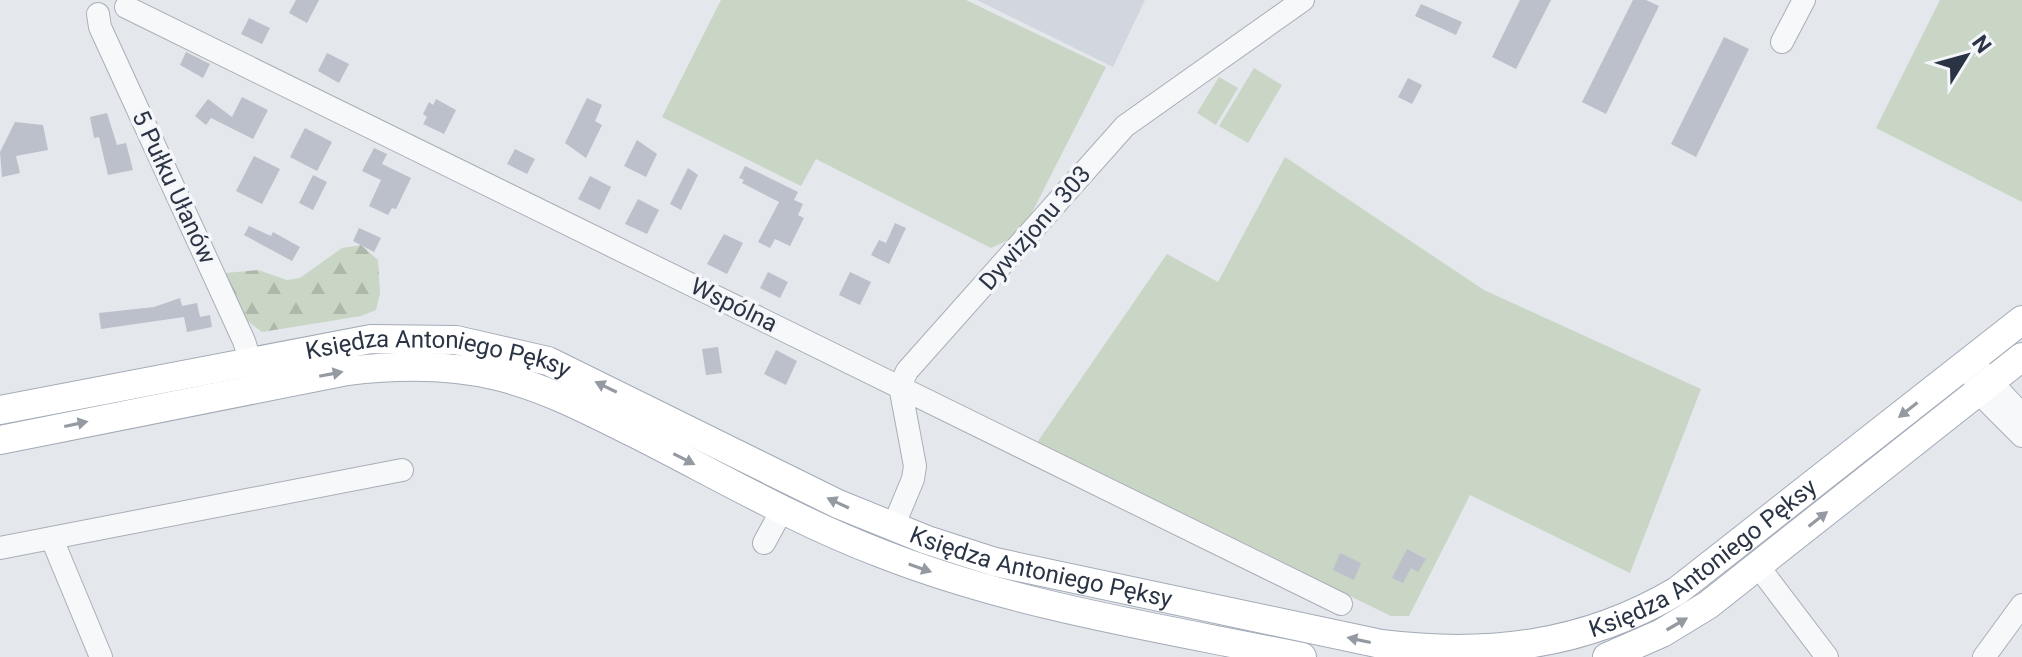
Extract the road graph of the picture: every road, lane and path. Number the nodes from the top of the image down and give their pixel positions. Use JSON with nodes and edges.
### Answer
{"nodes":[{"id":1,"x":1303,"y":0,"type":"edge"},
{"id":2,"x":1804,"y":0,"type":"edge"},
{"id":3,"x":128,"y":4,"type":"edge"},
{"id":4,"x":91,"y":7,"type":"edge"},
{"id":5,"x":1782,"y":42,"type":"dead end"},
{"id":6,"x":2022,"y":320,"type":"edge"},
{"id":7,"x":2022,"y":357,"type":"edge"},
{"id":8,"x":250,"y":360,"type":"junction"},
{"id":9,"x":1969,"y":362,"type":"junction"},
{"id":10,"x":900,"y":386,"type":"junction"},
{"id":11,"x":1985,"y":386,"type":"junction"},
{"id":12,"x":0,"y":410,"type":"edge"},
{"id":13,"x":2022,"y":415,"type":"edge"},
{"id":14,"x":2022,"y":436,"type":"edge"},
{"id":15,"x":0,"y":440,"type":"edge"},
{"id":16,"x":402,"y":470,"type":"dead end"},
{"id":17,"x":783,"y":508,"type":"junction"},
{"id":18,"x":893,"y":527,"type":"junction"},
{"id":19,"x":52,"y":539,"type":"junction"},
{"id":20,"x":764,"y":543,"type":"dead end"},
{"id":21,"x":0,"y":548,"type":"edge"},
{"id":22,"x":1758,"y":566,"type":"junction"},
{"id":23,"x":1341,"y":604,"type":"dead end"},
{"id":24,"x":2022,"y":605,"type":"edge"},
{"id":25,"x":101,"y":657,"type":"edge"},
{"id":26,"x":1302,"y":657,"type":"edge"},
{"id":27,"x":1607,"y":657,"type":"edge"},
{"id":28,"x":1827,"y":657,"type":"edge"},
{"id":29,"x":1984,"y":657,"type":"edge"}],
"edges":[{"from":1,"to":10,"type":"street","name":"Dywizjonu 303"},
{"from":2,"to":5,"type":"street"},
{"from":3,"to":4,"type":"street"},
{"from":3,"to":10,"type":"street","name":"Wspólna"},
{"from":4,"to":8,"type":"street","name":"5 Pułku Ułanów"},
{"from":6,"to":9,"type":"main road","name":"Księdza Antoniego Pęksy"},
{"from":7,"to":11,"type":"main road","name":"Księdza Antoniego Pęksy"},
{"from":8,"to":12,"type":"main road","name":"Księdza Antoniego Pęksy"},
{"from":18,"to":8,"type":"main road","name":"Księdza Antoniego Pęksy","one_way":true},
{"from":9,"to":11,"type":"street"},
{"from":9,"to":18,"type":"main road","name":"Księdza Antoniego Pęksy","one_way":true},
{"from":10,"to":18,"type":"street"},
{"from":10,"to":23,"type":"street","name":"Wspólna"},
{"from":11,"to":13,"type":"street"},
{"from":11,"to":14,"type":"street"},
{"from":22,"to":11,"type":"main road","name":"Księdza Antoniego Pęksy","one_way":true},
{"from":15,"to":17,"type":"main road","name":"Księdza Antoniego Pęksy","one_way":true},
{"from":16,"to":19,"type":"street"},
{"from":17,"to":20,"type":"street"},
{"from":17,"to":26,"type":"main road","name":"Księdza Antoniego Pęksy","one_way":true},
{"from":19,"to":21,"type":"street"},
{"from":19,"to":25,"type":"street"},
{"from":27,"to":22,"type":"main road","name":"Księdza Antoniego Pęksy","one_way":true},
{"from":22,"to":28,"type":"street"},
{"from":24,"to":29,"type":"street"}]}
